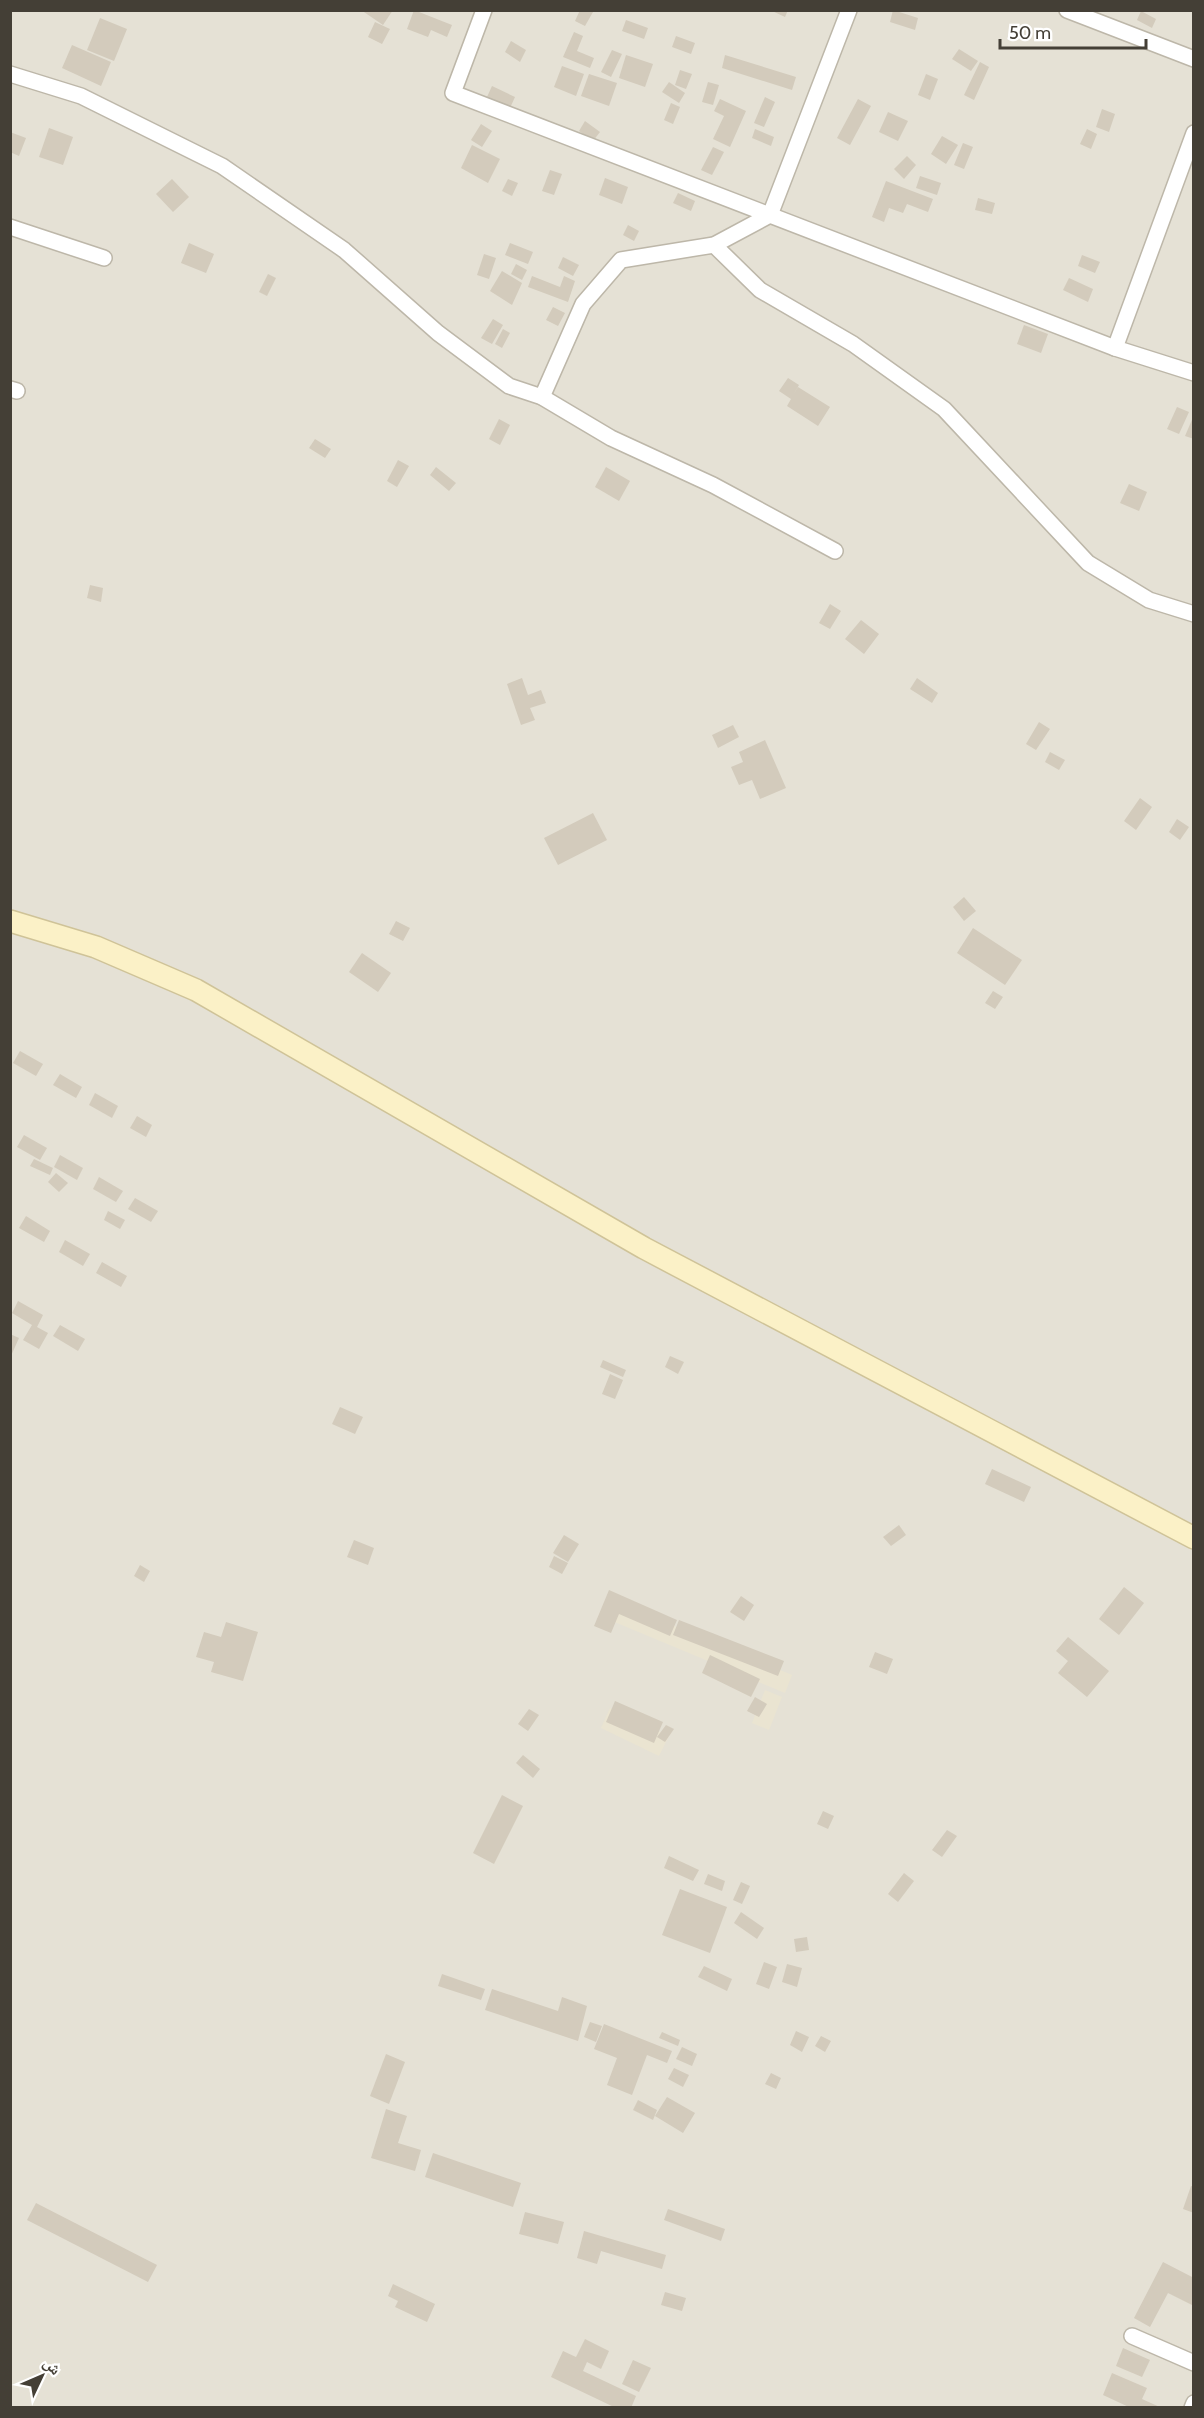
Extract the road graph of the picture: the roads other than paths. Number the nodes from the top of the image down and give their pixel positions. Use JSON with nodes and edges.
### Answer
{"nodes":[{"id":1,"x":484,"y":10,"type":"edge"},
{"id":2,"x":849,"y":10,"type":"edge"},
{"id":3,"x":1067,"y":10,"type":"edge"},
{"id":4,"x":1194,"y":59,"type":"edge"},
{"id":5,"x":10,"y":74,"type":"edge"},
{"id":6,"x":1194,"y":133,"type":"edge"},
{"id":7,"x":770,"y":215,"type":"junction"},
{"id":8,"x":10,"y":227,"type":"edge"},
{"id":9,"x":714,"y":245,"type":"junction"},
{"id":10,"x":104,"y":258,"type":"dead end"},
{"id":11,"x":1115,"y":348,"type":"junction"},
{"id":12,"x":1194,"y":373,"type":"edge"},
{"id":13,"x":542,"y":397,"type":"junction"},
{"id":14,"x":835,"y":551,"type":"dead end"},
{"id":15,"x":1194,"y":614,"type":"edge"},
{"id":16,"x":10,"y":921,"type":"edge"},
{"id":17,"x":1194,"y":1538,"type":"edge"},
{"id":18,"x":1132,"y":2336,"type":"dead end"},
{"id":19,"x":1194,"y":2363,"type":"edge"}],
"edges":[{"from":1,"to":7,"type":"street"},
{"from":2,"to":7,"type":"street"},
{"from":3,"to":4,"type":"street"},
{"from":5,"to":13,"type":"street"},
{"from":6,"to":11,"type":"street"},
{"from":7,"to":9,"type":"street"},
{"from":7,"to":11,"type":"street"},
{"from":8,"to":10,"type":"street"},
{"from":9,"to":13,"type":"street"},
{"from":9,"to":15,"type":"street"},
{"from":11,"to":12,"type":"street"},
{"from":13,"to":14,"type":"street"},
{"from":16,"to":17,"type":"main road"},
{"from":18,"to":19,"type":"street"}]}
